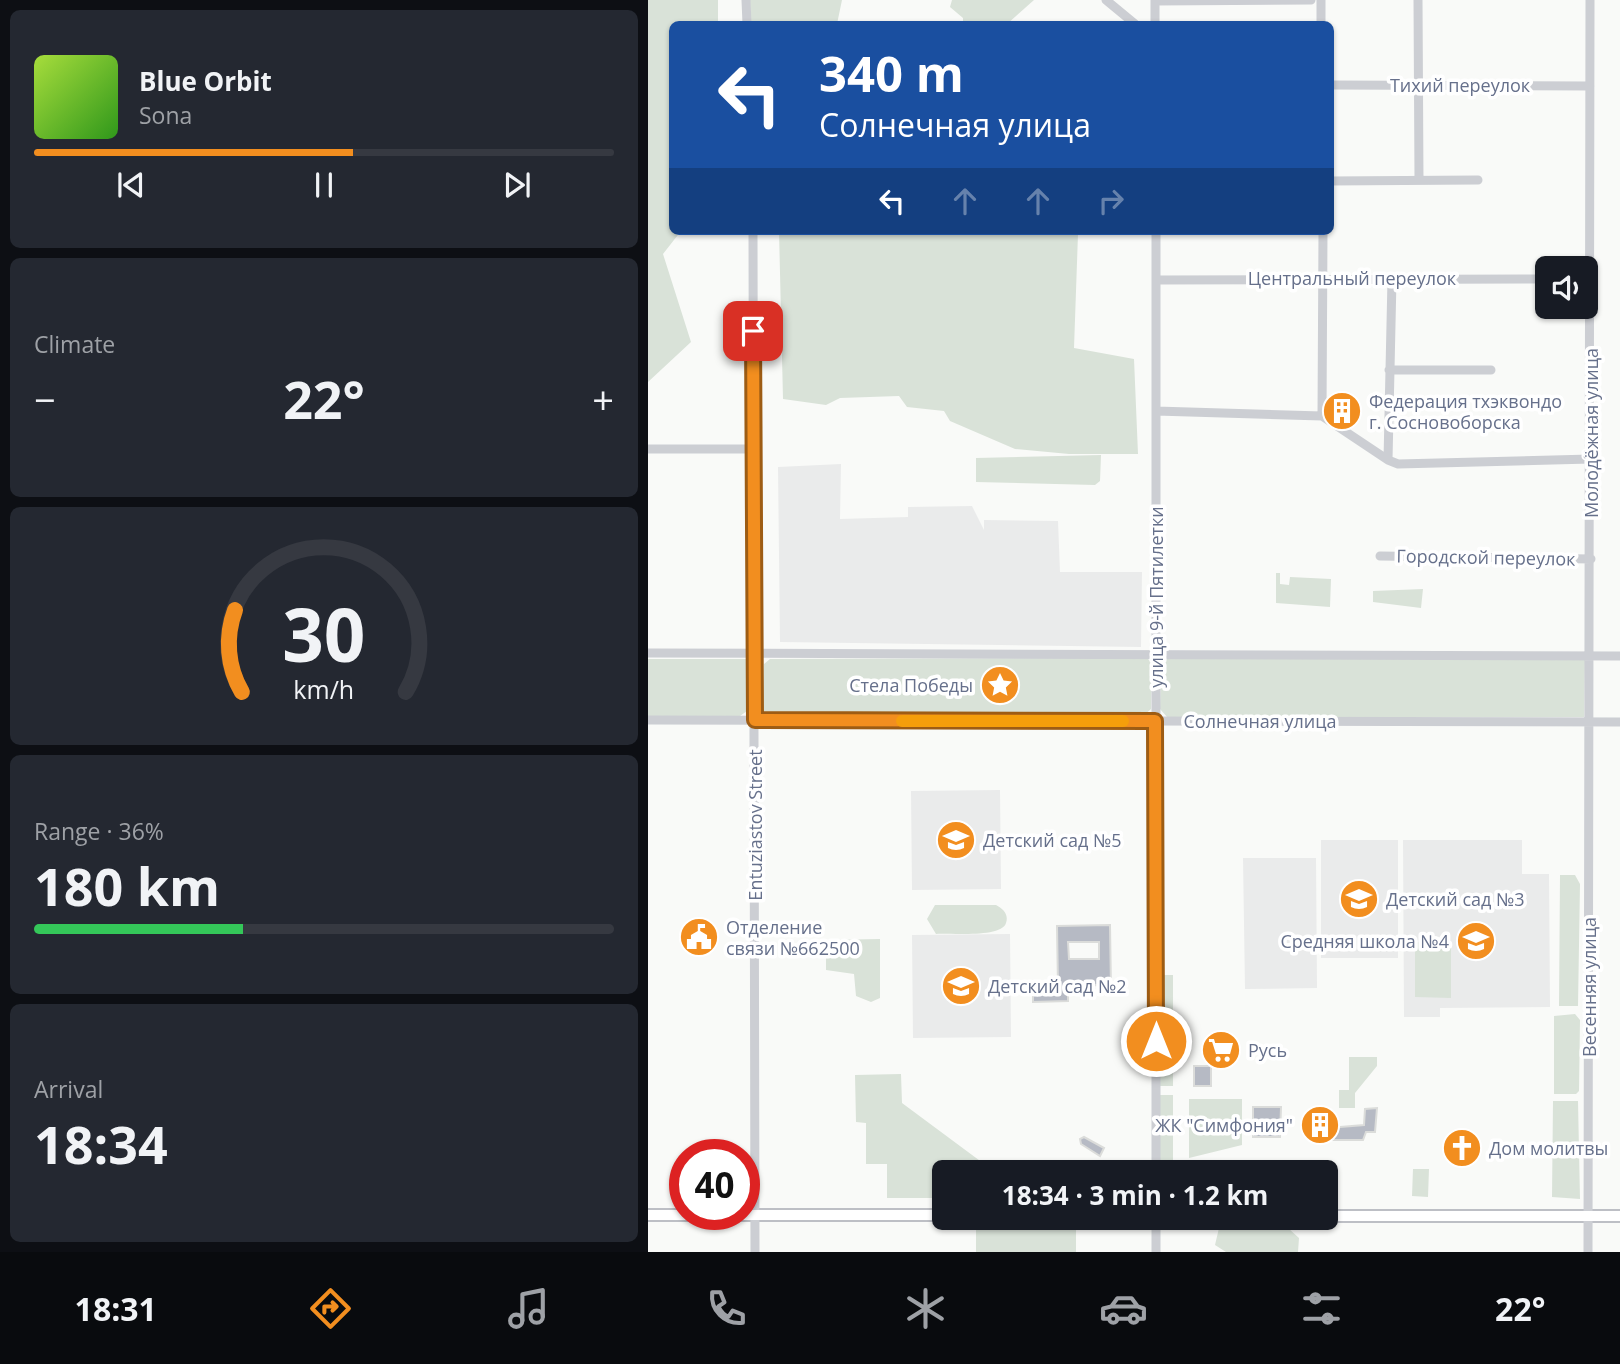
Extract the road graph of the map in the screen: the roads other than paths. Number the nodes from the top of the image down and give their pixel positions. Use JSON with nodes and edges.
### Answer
{"nodes":[{"id":1,"x":746,"y":0,"type":"edge"},
{"id":2,"x":1106,"y":0,"type":"edge"},
{"id":3,"x":1155,"y":0,"type":"edge"},
{"id":4,"x":1311,"y":0,"type":"edge"},
{"id":5,"x":1321,"y":0,"type":"edge"},
{"id":6,"x":1418,"y":0,"type":"edge"},
{"id":7,"x":1590,"y":0,"type":"edge"},
{"id":8,"x":747,"y":21,"type":"edge"},
{"id":9,"x":1130,"y":21,"type":"edge"},
{"id":10,"x":1155,"y":21,"type":"edge"},
{"id":11,"x":1321,"y":21,"type":"edge"},
{"id":12,"x":1418,"y":84,"type":"junction"},
{"id":13,"x":1334,"y":85,"type":"edge"},
{"id":14,"x":1590,"y":86,"type":"junction"},
{"id":15,"x":1419,"y":180,"type":"junction"},
{"id":16,"x":1478,"y":180,"type":"dead end"},
{"id":17,"x":1334,"y":181,"type":"edge"},
{"id":18,"x":753,"y":235,"type":"edge"},
{"id":19,"x":1156,"y":235,"type":"edge"},
{"id":20,"x":1323,"y":235,"type":"edge"},
{"id":21,"x":1588,"y":256,"type":"edge"},
{"id":22,"x":1392,"y":279,"type":"junction"},
{"id":23,"x":1535,"y":279,"type":"edge"},
{"id":24,"x":1156,"y":280,"type":"junction"},
{"id":25,"x":1324,"y":281,"type":"junction"},
{"id":26,"x":1589,"y":319,"type":"edge"},
{"id":27,"x":1389,"y":370,"type":"junction"},
{"id":28,"x":1491,"y":370,"type":"dead end"},
{"id":29,"x":1156,"y":411,"type":"junction"},
{"id":30,"x":1322,"y":416,"type":"junction"},
{"id":31,"x":648,"y":449,"type":"edge"},
{"id":32,"x":754,"y":449,"type":"junction"},
{"id":33,"x":1591,"y":459,"type":"junction"},
{"id":34,"x":1388,"y":460,"type":"junction"},
{"id":35,"x":1381,"y":556,"type":"dead end"},
{"id":36,"x":1591,"y":559,"type":"junction"},
{"id":37,"x":648,"y":653,"type":"edge"},
{"id":38,"x":754,"y":653,"type":"junction"},
{"id":39,"x":1156,"y":654,"type":"junction"},
{"id":40,"x":1591,"y":655,"type":"junction"},
{"id":41,"x":1620,"y":656,"type":"edge"},
{"id":42,"x":648,"y":720,"type":"edge"},
{"id":43,"x":755,"y":720,"type":"junction"},
{"id":44,"x":1155,"y":721,"type":"junction"},
{"id":45,"x":1588,"y":722,"type":"junction"},
{"id":46,"x":1620,"y":722,"type":"edge"},
{"id":47,"x":755,"y":1139,"type":"edge"},
{"id":48,"x":1156,"y":1160,"type":"edge"},
{"id":49,"x":648,"y":1215,"type":"edge"},
{"id":50,"x":669,"y":1215,"type":"edge"},
{"id":51,"x":760,"y":1215,"type":"edge"},
{"id":52,"x":932,"y":1216,"type":"edge"},
{"id":53,"x":1338,"y":1216,"type":"edge"},
{"id":54,"x":1589,"y":1216,"type":"junction"},
{"id":55,"x":1620,"y":1216,"type":"edge"},
{"id":56,"x":755,"y":1230,"type":"edge"},
{"id":57,"x":1156,"y":1230,"type":"edge"},
{"id":58,"x":755,"y":1252,"type":"edge"},
{"id":59,"x":1156,"y":1252,"type":"edge"},
{"id":60,"x":1588,"y":1252,"type":"edge"}],
"edges":[{"from":1,"to":8,"type":"street"},
{"from":2,"to":9,"type":"street"},
{"from":3,"to":4,"type":"street"},
{"from":3,"to":10,"type":"street"},
{"from":5,"to":11,"type":"street"},
{"from":6,"to":12,"type":"street"},
{"from":7,"to":14,"type":"street","name":"Молодёжная улица"},
{"from":12,"to":13,"type":"street","name":"Тихий переулок"},
{"from":12,"to":14,"type":"street","name":"Тихий переулок"},
{"from":12,"to":15,"type":"street"},
{"from":14,"to":21,"type":"street","name":"Молодёжная улица"},
{"from":15,"to":16,"type":"street"},
{"from":15,"to":17,"type":"street"},
{"from":18,"to":32,"type":"street","name":"Entuziastov Street"},
{"from":19,"to":24,"type":"street","name":"улица 9-й Пятилетки"},
{"from":20,"to":25,"type":"street"},
{"from":22,"to":23,"type":"street","name":"Центральный переулок"},
{"from":22,"to":25,"type":"street","name":"Центральный переулок"},
{"from":22,"to":27,"type":"street"},
{"from":24,"to":25,"type":"street","name":"Центральный переулок"},
{"from":24,"to":29,"type":"street","name":"улица 9-й Пятилетки"},
{"from":25,"to":30,"type":"street"},
{"from":26,"to":33,"type":"street","name":"Молодёжная улица"},
{"from":27,"to":28,"type":"street"},
{"from":27,"to":34,"type":"street"},
{"from":29,"to":30,"type":"street"},
{"from":29,"to":39,"type":"street","name":"улица 9-й Пятилетки"},
{"from":30,"to":34,"type":"street"},
{"from":31,"to":32,"type":"street"},
{"from":32,"to":38,"type":"street","name":"Entuziastov Street"},
{"from":33,"to":34,"type":"street"},
{"from":33,"to":36,"type":"street","name":"Молодёжная улица"},
{"from":35,"to":36,"type":"street","name":"Городской переулок"},
{"from":36,"to":40,"type":"street","name":"Молодёжная улица"},
{"from":37,"to":38,"type":"street"},
{"from":38,"to":39,"type":"street"},
{"from":38,"to":43,"type":"street","name":"Entuziastov Street"},
{"from":39,"to":40,"type":"street"},
{"from":39,"to":44,"type":"street","name":"улица 9-й Пятилетки"},
{"from":40,"to":41,"type":"street"},
{"from":40,"to":45,"type":"street","name":"Весенняя улица"},
{"from":42,"to":43,"type":"street","name":"Солнечная улица"},
{"from":43,"to":44,"type":"street","name":"Солнечная улица"},
{"from":43,"to":47,"type":"street","name":"Entuziastov Street"},
{"from":44,"to":45,"type":"street","name":"Солнечная улица"},
{"from":44,"to":48,"type":"street","name":"улица 9-й Пятилетки"},
{"from":45,"to":46,"type":"street","name":"Солнечная улица"},
{"from":45,"to":54,"type":"street","name":"Весенняя улица"},
{"from":49,"to":50,"type":"main road"},
{"from":51,"to":52,"type":"main road"},
{"from":53,"to":54,"type":"main road"},
{"from":54,"to":55,"type":"main road"},
{"from":54,"to":60,"type":"street","name":"Весенняя улица"},
{"from":56,"to":58,"type":"street","name":"Entuziastov Street"},
{"from":57,"to":59,"type":"street"}]}
